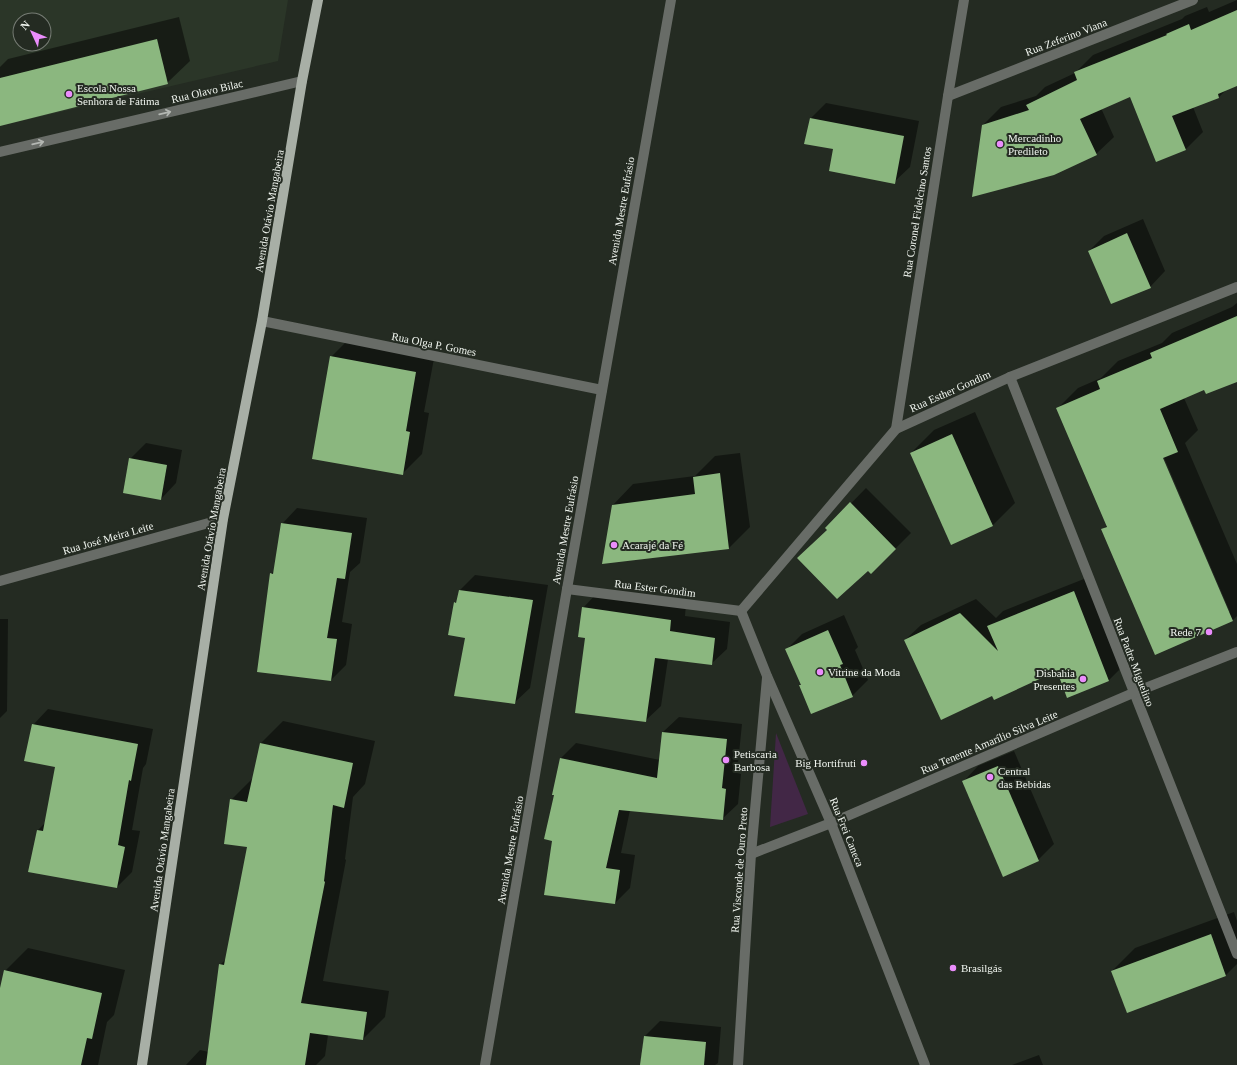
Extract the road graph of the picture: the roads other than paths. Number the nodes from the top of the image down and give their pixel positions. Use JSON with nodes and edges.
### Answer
{"nodes":[{"id":1,"x":318,"y":0,"type":"edge"},
{"id":2,"x":671,"y":0,"type":"edge"},
{"id":3,"x":964,"y":0,"type":"edge"},
{"id":4,"x":1193,"y":0,"type":"edge"},
{"id":5,"x":302,"y":81,"type":"junction"},
{"id":6,"x":948,"y":96,"type":"junction"},
{"id":7,"x":0,"y":152,"type":"edge"},
{"id":8,"x":1237,"y":287,"type":"edge"},
{"id":9,"x":262,"y":321,"type":"junction"},
{"id":10,"x":1010,"y":377,"type":"junction"},
{"id":11,"x":602,"y":390,"type":"junction"},
{"id":12,"x":896,"y":429,"type":"junction"},
{"id":13,"x":223,"y":519,"type":"junction"},
{"id":14,"x":0,"y":581,"type":"edge"},
{"id":15,"x":567,"y":589,"type":"junction"},
{"id":16,"x":741,"y":611,"type":"junction"},
{"id":17,"x":1237,"y":652,"type":"edge"},
{"id":18,"x":767,"y":676,"type":"junction"},
{"id":19,"x":1133,"y":693,"type":"junction"},
{"id":20,"x":831,"y":823,"type":"junction"},
{"id":21,"x":751,"y":854,"type":"junction"},
{"id":22,"x":1237,"y":954,"type":"edge"},
{"id":23,"x":142,"y":1065,"type":"edge"},
{"id":24,"x":485,"y":1065,"type":"edge"},
{"id":25,"x":738,"y":1065,"type":"edge"},
{"id":26,"x":925,"y":1065,"type":"edge"}],
"edges":[{"from":1,"to":5,"type":"main road","name":"Avenida Otávio Mangabeira"},
{"from":2,"to":11,"type":"street","name":"Avenida Mestre Eufrásio"},
{"from":3,"to":6,"type":"street","name":"Rua Coronel Fidelcino Santos"},
{"from":4,"to":6,"type":"street","name":"Rua Zeferino Viana"},
{"from":7,"to":5,"type":"street","name":"Rua Olavo Bilac","one_way":true},
{"from":5,"to":9,"type":"main road","name":"Avenida Otávio Mangabeira"},
{"from":6,"to":12,"type":"street","name":"Rua Coronel Fidelcino Santos"},
{"from":8,"to":10,"type":"street","name":"Rua Esther Gondim"},
{"from":9,"to":11,"type":"street","name":"Rua Olga P. Gomes"},
{"from":9,"to":13,"type":"main road","name":"Avenida Otávio Mangabeira"},
{"from":10,"to":12,"type":"street","name":"Rua Esther Gondim"},
{"from":10,"to":19,"type":"street","name":"Rua Padre Miguelino"},
{"from":11,"to":15,"type":"street","name":"Avenida Mestre Eufrásio"},
{"from":12,"to":16,"type":"street","name":"Rua Esther Gondim"},
{"from":13,"to":14,"type":"street","name":"Rua José Meira Leite"},
{"from":13,"to":23,"type":"main road","name":"Avenida Otávio Mangabeira"},
{"from":15,"to":16,"type":"street","name":"Rua Ester Gondim"},
{"from":15,"to":24,"type":"street","name":"Avenida Mestre Eufrásio"},
{"from":16,"to":18,"type":"street","name":"Rua Frei Caneca"},
{"from":17,"to":19,"type":"street","name":"Rua Tenente Amarílio Silva Leite"},
{"from":18,"to":20,"type":"street","name":"Rua Frei Caneca"},
{"from":18,"to":21,"type":"street","name":"Rua Visconde de Ouro Preto"},
{"from":19,"to":20,"type":"street","name":"Rua Tenente Amarílio Silva Leite"},
{"from":19,"to":22,"type":"street","name":"Rua Padre Miguelino"},
{"from":20,"to":21,"type":"street","name":"Rua Tenente Amarílio Silva Leite"},
{"from":20,"to":26,"type":"street","name":"Rua Frei Caneca"},
{"from":21,"to":25,"type":"street","name":"Rua Visconde de Ouro Preto"}]}
